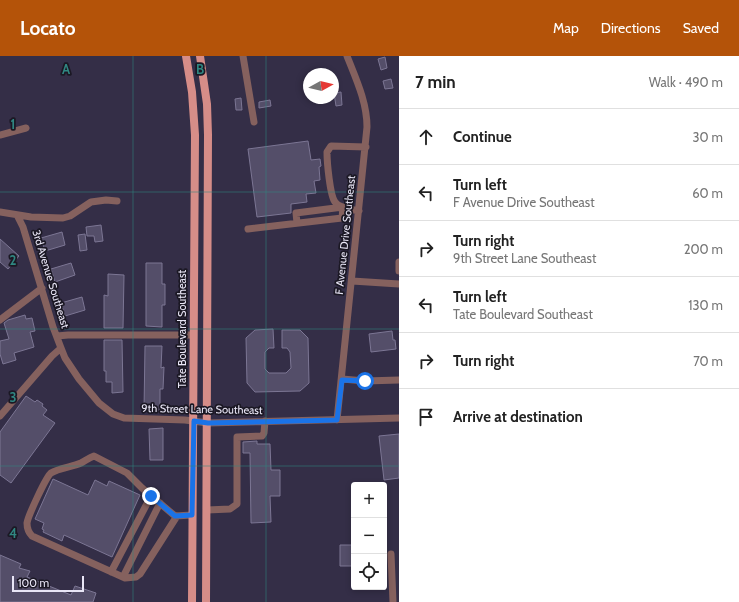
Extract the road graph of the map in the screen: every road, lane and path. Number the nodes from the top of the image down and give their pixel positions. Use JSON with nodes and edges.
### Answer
{"nodes":[{"id":1,"x":186,"y":56,"type":"edge"},
{"id":2,"x":200,"y":56,"type":"edge"},
{"id":3,"x":243,"y":56,"type":"edge"},
{"id":4,"x":347,"y":56,"type":"edge"},
{"id":5,"x":254,"y":122,"type":"dead end"},
{"id":6,"x":26,"y":128,"type":"dead end"},
{"id":7,"x":0,"y":136,"type":"edge"},
{"id":8,"x":366,"y":147,"type":"junction"},
{"id":9,"x":117,"y":201,"type":"dead end"},
{"id":10,"x":343,"y":207,"type":"junction"},
{"id":11,"x":359,"y":211,"type":"junction"},
{"id":12,"x":0,"y":212,"type":"edge"},
{"id":13,"x":17,"y":215,"type":"junction"},
{"id":14,"x":297,"y":223,"type":"junction"},
{"id":15,"x":248,"y":229,"type":"dead end"},
{"id":16,"x":399,"y":262,"type":"edge"},
{"id":17,"x":399,"y":271,"type":"edge"},
{"id":18,"x":352,"y":281,"type":"junction"},
{"id":19,"x":399,"y":284,"type":"edge"},
{"id":20,"x":42,"y":288,"type":"junction"},
{"id":21,"x":0,"y":320,"type":"edge"},
{"id":22,"x":193,"y":335,"type":"junction"},
{"id":23,"x":57,"y":336,"type":"junction"},
{"id":24,"x":62,"y":349,"type":"junction"},
{"id":25,"x":342,"y":380,"type":"junction"},
{"id":26,"x":399,"y":380,"type":"edge"},
{"id":27,"x":0,"y":416,"type":"edge"},
{"id":28,"x":399,"y":418,"type":"edge"},
{"id":29,"x":337,"y":420,"type":"junction"},
{"id":30,"x":194,"y":421,"type":"junction"},
{"id":31,"x":265,"y":421,"type":"junction"},
{"id":32,"x":208,"y":423,"type":"junction"},
{"id":33,"x":151,"y":496,"type":"junction"},
{"id":34,"x":160,"y":503,"type":"junction"},
{"id":35,"x":207,"y":510,"type":"junction"},
{"id":36,"x":192,"y":515,"type":"junction"},
{"id":37,"x":177,"y":516,"type":"junction"},
{"id":38,"x":390,"y":554,"type":"dead end"},
{"id":39,"x":112,"y":572,"type":"junction"},
{"id":40,"x":123,"y":577,"type":"junction"},
{"id":41,"x":192,"y":602,"type":"edge"},
{"id":42,"x":206,"y":602,"type":"edge"},
{"id":43,"x":393,"y":602,"type":"edge"}],
"edges":[{"from":1,"to":22,"type":"main road","name":"Tate Boulevard Southeast"},
{"from":2,"to":32,"type":"main road"},
{"from":3,"to":5,"type":"street"},
{"from":4,"to":8,"type":"street","name":"F Avenue Drive Southeast"},
{"from":6,"to":7,"type":"street"},
{"from":8,"to":10,"type":"street"},
{"from":8,"to":11,"type":"street","name":"F Avenue Drive Southeast"},
{"from":9,"to":13,"type":"street"},
{"from":10,"to":11,"type":"street"},
{"from":10,"to":14,"type":"street"},
{"from":10,"to":14,"type":"street"},
{"from":11,"to":18,"type":"street","name":"F Avenue Drive Southeast"},
{"from":12,"to":13,"type":"street"},
{"from":13,"to":20,"type":"street","name":"3rd Avenue Southeast"},
{"from":14,"to":15,"type":"street"},
{"from":16,"to":17,"type":"street"},
{"from":18,"to":19,"type":"street"},
{"from":18,"to":25,"type":"street","name":"F Avenue Drive Southeast"},
{"from":20,"to":21,"type":"street"},
{"from":20,"to":23,"type":"street","name":"3rd Avenue Southeast"},
{"from":22,"to":23,"type":"street"},
{"from":22,"to":30,"type":"main road","name":"Tate Boulevard Southeast"},
{"from":23,"to":24,"type":"street","name":"3rd Avenue Southeast"},
{"from":24,"to":27,"type":"street"},
{"from":24,"to":30,"type":"street","name":"9th Street Lane Southeast"},
{"from":25,"to":26,"type":"street"},
{"from":25,"to":29,"type":"street","name":"F Avenue Drive Southeast"},
{"from":28,"to":29,"type":"street","name":"9th Street Lane Southeast"},
{"from":29,"to":31,"type":"street","name":"9th Street Lane Southeast"},
{"from":30,"to":32,"type":"street","name":"9th Street Lane Southeast"},
{"from":30,"to":36,"type":"main road","name":"Tate Boulevard Southeast"},
{"from":31,"to":32,"type":"street","name":"9th Street Lane Southeast"},
{"from":31,"to":35,"type":"street"},
{"from":32,"to":35,"type":"main road"},
{"from":33,"to":34,"type":"street"},
{"from":33,"to":39,"type":"street"},
{"from":33,"to":39,"type":"street"},
{"from":34,"to":37,"type":"street"},
{"from":34,"to":40,"type":"street"},
{"from":35,"to":42,"type":"main road"},
{"from":36,"to":37,"type":"street"},
{"from":36,"to":41,"type":"main road","name":"Tate Boulevard Southeast"},
{"from":37,"to":40,"type":"street"},
{"from":38,"to":43,"type":"street"},
{"from":39,"to":40,"type":"street"}]}
